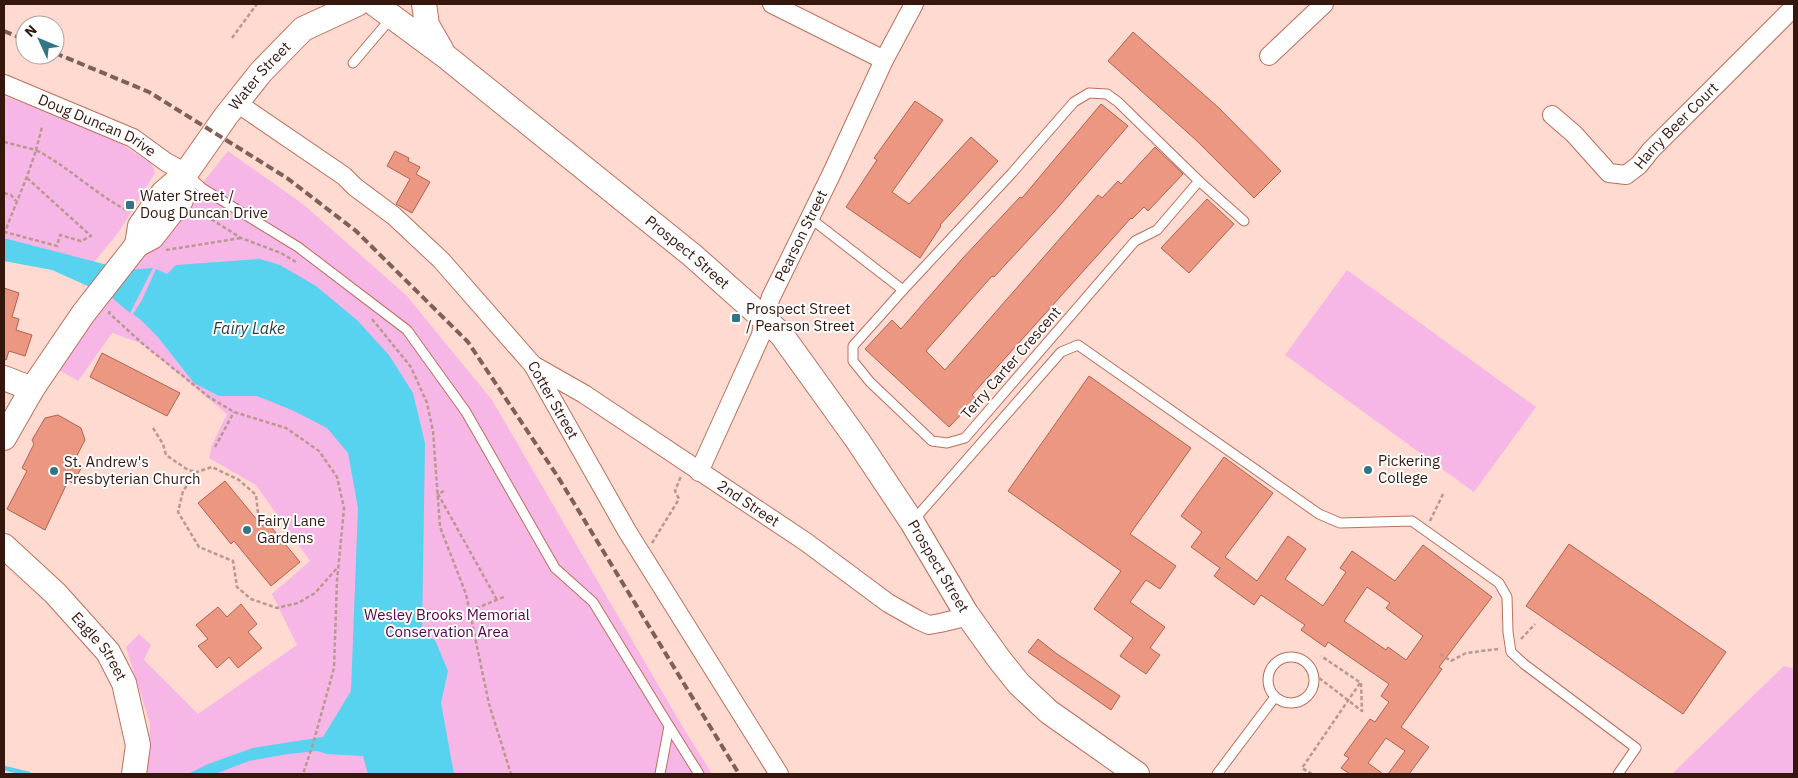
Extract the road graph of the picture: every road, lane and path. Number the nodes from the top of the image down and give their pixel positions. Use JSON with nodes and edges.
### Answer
{"nodes":[{"id":1,"x":257,"y":4,"type":"edge"},
{"id":2,"x":316,"y":4,"type":"edge"},
{"id":3,"x":358,"y":4,"type":"edge"},
{"id":4,"x":424,"y":4,"type":"edge"},
{"id":5,"x":772,"y":4,"type":"edge"},
{"id":6,"x":914,"y":4,"type":"edge"},
{"id":7,"x":1324,"y":4,"type":"edge"},
{"id":8,"x":1794,"y":7,"type":"edge"},
{"id":9,"x":384,"y":10,"type":"edge"},
{"id":10,"x":303,"y":29,"type":"junction"},
{"id":11,"x":232,"y":38,"type":"dead end"},
{"id":12,"x":444,"y":55,"type":"junction"},
{"id":13,"x":1269,"y":56,"type":"dead end"},
{"id":14,"x":884,"y":60,"type":"junction"},
{"id":15,"x":353,"y":64,"type":"dead end"},
{"id":16,"x":4,"y":84,"type":"edge"},
{"id":17,"x":237,"y":103,"type":"junction"},
{"id":18,"x":1552,"y":116,"type":"dead end"},
{"id":19,"x":42,"y":127,"type":"dead end"},
{"id":20,"x":4,"y":142,"type":"edge"},
{"id":21,"x":36,"y":150,"type":"junction"},
{"id":22,"x":186,"y":173,"type":"junction"},
{"id":23,"x":28,"y":178,"type":"junction"},
{"id":24,"x":1198,"y":180,"type":"junction"},
{"id":25,"x":4,"y":193,"type":"edge"},
{"id":26,"x":16,"y":201,"type":"junction"},
{"id":27,"x":193,"y":207,"type":"dead end"},
{"id":28,"x":131,"y":213,"type":"dead end"},
{"id":29,"x":810,"y":218,"type":"junction"},
{"id":30,"x":1244,"y":222,"type":"dead end"},
{"id":31,"x":241,"y":238,"type":"junction"},
{"id":32,"x":147,"y":248,"type":"junction"},
{"id":33,"x":297,"y":262,"type":"dead end"},
{"id":34,"x":903,"y":290,"type":"junction"},
{"id":35,"x":108,"y":313,"type":"dead end"},
{"id":36,"x":368,"y":315,"type":"dead end"},
{"id":37,"x":764,"y":318,"type":"junction"},
{"id":38,"x":533,"y":364,"type":"junction"},
{"id":39,"x":4,"y":378,"type":"edge"},
{"id":40,"x":32,"y":389,"type":"junction"},
{"id":41,"x":234,"y":412,"type":"junction"},
{"id":42,"x":153,"y":428,"type":"dead end"},
{"id":43,"x":4,"y":438,"type":"edge"},
{"id":44,"x":215,"y":447,"type":"dead end"},
{"id":45,"x":693,"y":468,"type":"junction"},
{"id":46,"x":197,"y":472,"type":"junction"},
{"id":47,"x":444,"y":491,"type":"dead end"},
{"id":48,"x":438,"y":494,"type":"junction"},
{"id":49,"x":1443,"y":494,"type":"dead end"},
{"id":50,"x":258,"y":512,"type":"dead end"},
{"id":51,"x":912,"y":522,"type":"junction"},
{"id":52,"x":1426,"y":529,"type":"junction"},
{"id":53,"x":4,"y":546,"type":"edge"},
{"id":54,"x":643,"y":557,"type":"junction"},
{"id":55,"x":338,"y":567,"type":"junction"},
{"id":56,"x":506,"y":596,"type":"dead end"},
{"id":57,"x":497,"y":600,"type":"junction"},
{"id":58,"x":470,"y":611,"type":"junction"},
{"id":59,"x":966,"y":613,"type":"junction"},
{"id":60,"x":1535,"y":624,"type":"dead end"},
{"id":61,"x":1511,"y":650,"type":"junction"},
{"id":62,"x":1440,"y":654,"type":"dead end"},
{"id":63,"x":1322,"y":656,"type":"dead end"},
{"id":64,"x":1314,"y":674,"type":"junction"},
{"id":65,"x":1360,"y":683,"type":"junction"},
{"id":66,"x":1275,"y":697,"type":"junction"},
{"id":67,"x":1349,"y":700,"type":"junction"},
{"id":68,"x":670,"y":726,"type":"junction"},
{"id":69,"x":134,"y":774,"type":"edge"},
{"id":70,"x":303,"y":774,"type":"edge"},
{"id":71,"x":511,"y":774,"type":"edge"},
{"id":72,"x":660,"y":774,"type":"edge"},
{"id":73,"x":699,"y":774,"type":"edge"},
{"id":74,"x":779,"y":774,"type":"edge"},
{"id":75,"x":1137,"y":774,"type":"edge"},
{"id":76,"x":1217,"y":774,"type":"edge"},
{"id":77,"x":1312,"y":774,"type":"edge"},
{"id":78,"x":1618,"y":774,"type":"edge"}],
"edges":[{"from":1,"to":11,"type":"path"},
{"from":2,"to":10,"type":"main road"},
{"from":3,"to":10,"type":"main road","name":"Water Street"},
{"from":4,"to":12,"type":"main road"},
{"from":5,"to":14,"type":"street"},
{"from":6,"to":14,"type":"street","name":"Pearson Street"},
{"from":7,"to":13,"type":"street"},
{"from":8,"to":18,"type":"street","name":"Harry Beer Court"},
{"from":9,"to":12,"type":"main road","name":"Prospect Street"},
{"from":9,"to":15,"type":"lane"},
{"from":10,"to":17,"type":"main road","name":"Water Street"},
{"from":12,"to":37,"type":"main road","name":"Prospect Street"},
{"from":14,"to":29,"type":"street","name":"Pearson Street"},
{"from":16,"to":22,"type":"street","name":"Doug Duncan Drive"},
{"from":17,"to":22,"type":"main road","name":"Water Street"},
{"from":17,"to":38,"type":"street","name":"Cotter Street"},
{"from":19,"to":21,"type":"path"},
{"from":20,"to":21,"type":"path"},
{"from":21,"to":23,"type":"path"},
{"from":21,"to":28,"type":"path"},
{"from":22,"to":32,"type":"main road","name":"Water Street"},
{"from":22,"to":68,"type":"lane"},
{"from":23,"to":26,"type":"path"},
{"from":23,"to":26,"type":"path"},
{"from":24,"to":30,"type":"lane","name":"Terry Carter Crescent"},
{"from":24,"to":34,"type":"lane","name":"Terry Carter Crescent"},
{"from":24,"to":34,"type":"lane","name":"Terry Carter Crescent"},
{"from":25,"to":26,"type":"path"},
{"from":27,"to":31,"type":"path"},
{"from":29,"to":34,"type":"lane"},
{"from":29,"to":37,"type":"street","name":"Pearson Street"},
{"from":31,"to":32,"type":"path"},
{"from":31,"to":33,"type":"path"},
{"from":32,"to":40,"type":"main road","name":"Water Street"},
{"from":35,"to":41,"type":"path"},
{"from":36,"to":48,"type":"path"},
{"from":37,"to":45,"type":"street","name":"Pearson Street"},
{"from":37,"to":51,"type":"main road","name":"Prospect Street"},
{"from":38,"to":45,"type":"street","name":"2nd Street"},
{"from":38,"to":54,"type":"street","name":"Cotter Street"},
{"from":39,"to":40,"type":"main road"},
{"from":40,"to":43,"type":"main road","name":"Water Street"},
{"from":41,"to":44,"type":"path"},
{"from":41,"to":55,"type":"path"},
{"from":42,"to":46,"type":"path"},
{"from":45,"to":54,"type":"path"},
{"from":45,"to":59,"type":"street","name":"2nd Street"},
{"from":46,"to":50,"type":"path"},
{"from":46,"to":55,"type":"path"},
{"from":47,"to":48,"type":"path"},
{"from":48,"to":57,"type":"path"},
{"from":48,"to":58,"type":"path"},
{"from":49,"to":52,"type":"path"},
{"from":51,"to":52,"type":"lane"},
{"from":51,"to":59,"type":"main road","name":"Prospect Street"},
{"from":52,"to":61,"type":"lane"},
{"from":53,"to":69,"type":"main road","name":"Eagle Street"},
{"from":54,"to":74,"type":"street","name":"Cotter Street"},
{"from":55,"to":70,"type":"path"},
{"from":56,"to":57,"type":"path"},
{"from":57,"to":58,"type":"path"},
{"from":58,"to":71,"type":"path"},
{"from":59,"to":75,"type":"main road","name":"Prospect Street"},
{"from":60,"to":61,"type":"path"},
{"from":61,"to":62,"type":"path"},
{"from":61,"to":78,"type":"lane"},
{"from":63,"to":65,"type":"path"},
{"from":64,"to":66,"type":"lane"},
{"from":64,"to":66,"type":"lane"},
{"from":64,"to":67,"type":"path"},
{"from":65,"to":67,"type":"path"},
{"from":65,"to":67,"type":"path"},
{"from":66,"to":76,"type":"lane"},
{"from":67,"to":77,"type":"path"},
{"from":68,"to":72,"type":"lane"},
{"from":68,"to":73,"type":"lane"}]}
